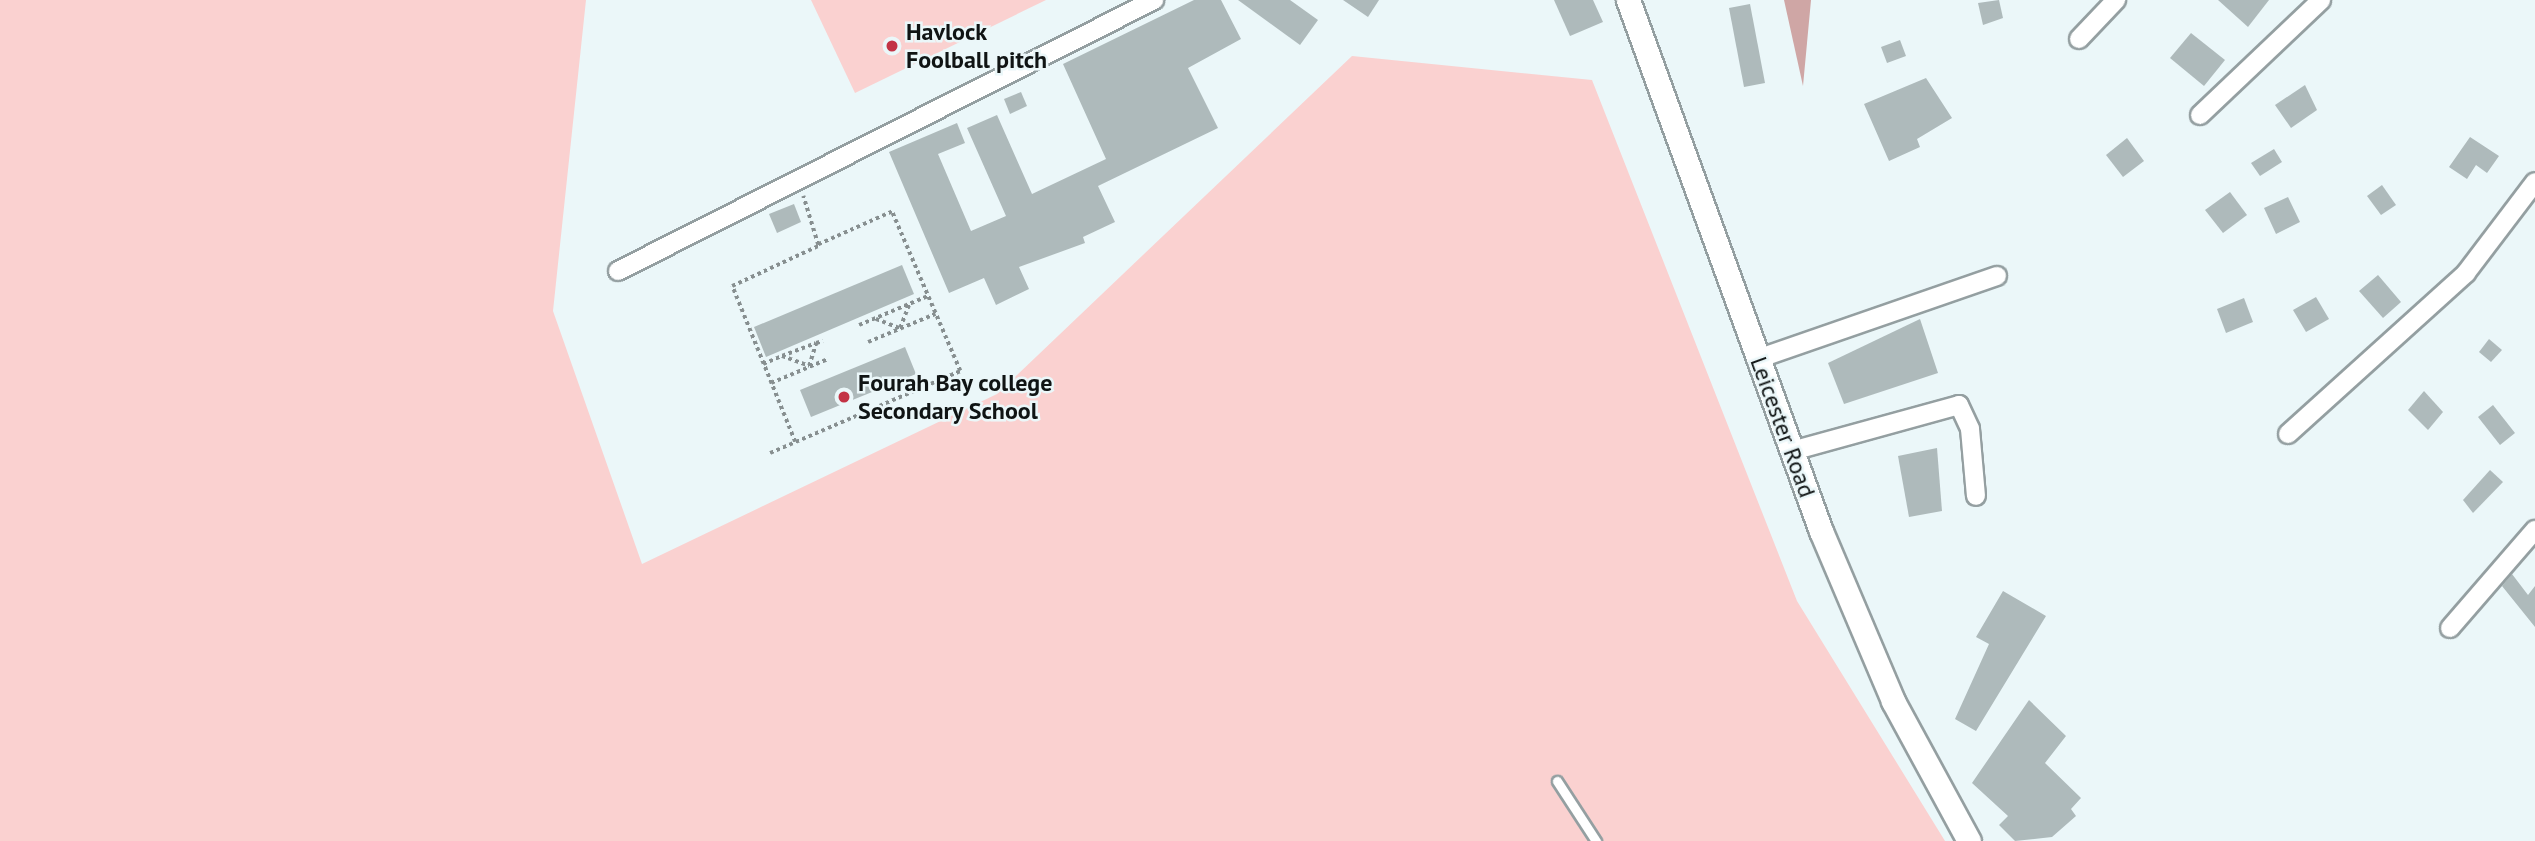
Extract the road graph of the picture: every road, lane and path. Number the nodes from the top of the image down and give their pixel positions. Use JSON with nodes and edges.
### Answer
{"nodes":[{"id":1,"x":1154,"y":0,"type":"edge"},
{"id":2,"x":1628,"y":0,"type":"edge"},
{"id":3,"x":2116,"y":0,"type":"edge"},
{"id":4,"x":2321,"y":0,"type":"edge"},
{"id":5,"x":2080,"y":39,"type":"dead end"},
{"id":6,"x":2200,"y":115,"type":"dead end"},
{"id":7,"x":797,"y":178,"type":"junction"},
{"id":8,"x":2535,"y":182,"type":"edge"},
{"id":9,"x":818,"y":245,"type":"junction"},
{"id":10,"x":618,"y":271,"type":"dead end"},
{"id":11,"x":1997,"y":276,"type":"dead end"},
{"id":12,"x":928,"y":296,"type":"junction"},
{"id":13,"x":909,"y":304,"type":"junction"},
{"id":14,"x":935,"y":314,"type":"junction"},
{"id":15,"x":874,"y":318,"type":"junction"},
{"id":16,"x":859,"y":325,"type":"dead end"},
{"id":17,"x":900,"y":328,"type":"junction"},
{"id":18,"x":823,"y":341,"type":"dead end"},
{"id":19,"x":868,"y":342,"type":"dead end"},
{"id":20,"x":816,"y":343,"type":"junction"},
{"id":21,"x":782,"y":356,"type":"junction"},
{"id":22,"x":828,"y":359,"type":"dead end"},
{"id":23,"x":1757,"y":359,"type":"junction"},
{"id":24,"x":763,"y":363,"type":"junction"},
{"id":25,"x":809,"y":366,"type":"junction"},
{"id":26,"x":771,"y":383,"type":"junction"},
{"id":27,"x":2288,"y":434,"type":"dead end"},
{"id":28,"x":795,"y":442,"type":"junction"},
{"id":29,"x":1792,"y":451,"type":"junction"},
{"id":30,"x":770,"y":453,"type":"dead end"},
{"id":31,"x":1976,"y":496,"type":"dead end"},
{"id":32,"x":2535,"y":530,"type":"edge"},
{"id":33,"x":2450,"y":628,"type":"dead end"},
{"id":34,"x":1557,"y":781,"type":"dead end"},
{"id":35,"x":1596,"y":841,"type":"edge"},
{"id":36,"x":1969,"y":841,"type":"edge"}],
"edges":[{"from":1,"to":7,"type":"street"},
{"from":2,"to":23,"type":"street","name":"Leicester Road"},
{"from":3,"to":5,"type":"street"},
{"from":4,"to":6,"type":"street"},
{"from":7,"to":9,"type":"path"},
{"from":7,"to":10,"type":"street"},
{"from":8,"to":27,"type":"street"},
{"from":9,"to":12,"type":"path"},
{"from":9,"to":24,"type":"path"},
{"from":11,"to":23,"type":"street"},
{"from":12,"to":13,"type":"path"},
{"from":12,"to":14,"type":"path"},
{"from":13,"to":15,"type":"path"},
{"from":13,"to":17,"type":"path"},
{"from":14,"to":17,"type":"path"},
{"from":14,"to":28,"type":"path"},
{"from":15,"to":16,"type":"path"},
{"from":15,"to":17,"type":"path"},
{"from":17,"to":19,"type":"path"},
{"from":18,"to":20,"type":"path"},
{"from":20,"to":21,"type":"path"},
{"from":20,"to":25,"type":"path"},
{"from":21,"to":24,"type":"path"},
{"from":21,"to":25,"type":"path"},
{"from":22,"to":25,"type":"path"},
{"from":23,"to":29,"type":"street","name":"Leicester Road"},
{"from":24,"to":26,"type":"path"},
{"from":25,"to":26,"type":"path"},
{"from":26,"to":28,"type":"path"},
{"from":28,"to":30,"type":"path"},
{"from":29,"to":31,"type":"street"},
{"from":29,"to":36,"type":"street","name":"Leicester Road"},
{"from":32,"to":33,"type":"street"},
{"from":34,"to":35,"type":"lane"}]}
